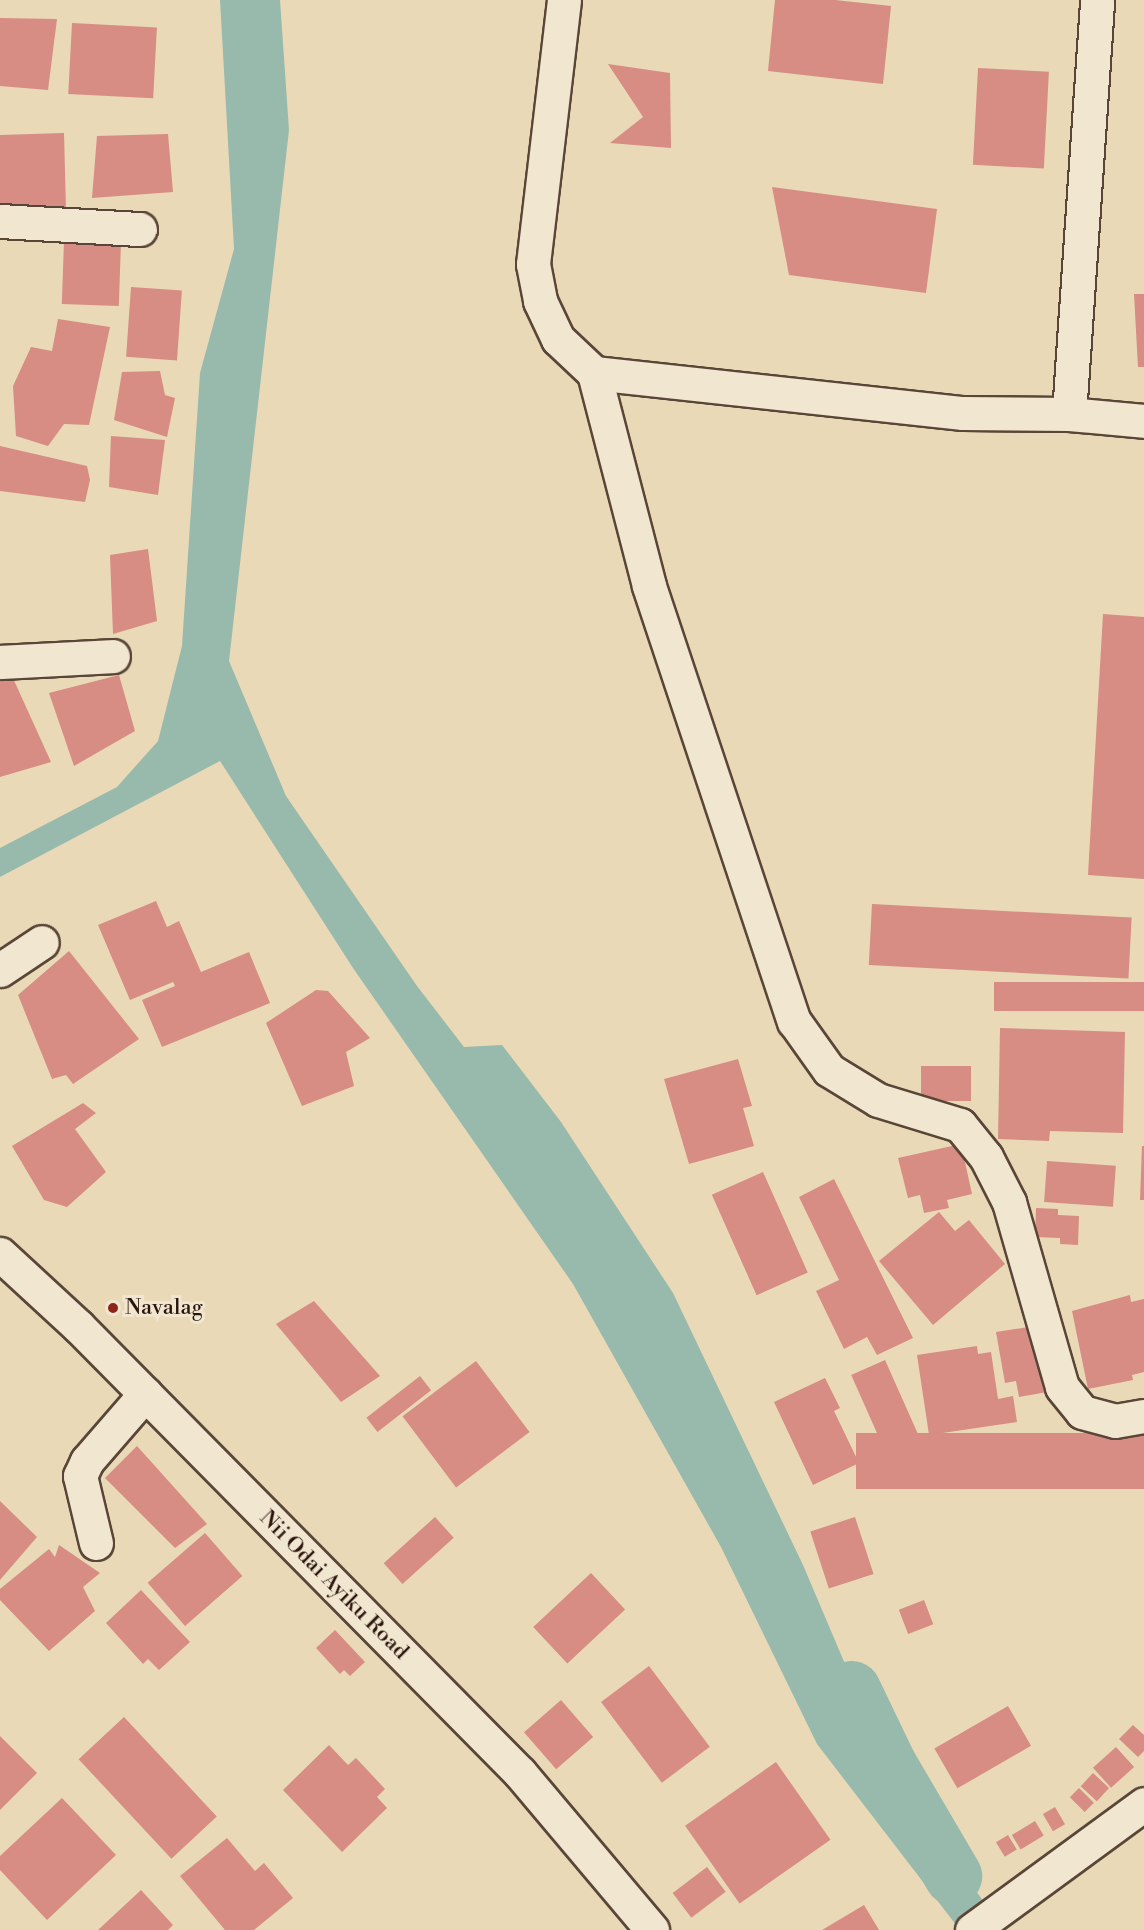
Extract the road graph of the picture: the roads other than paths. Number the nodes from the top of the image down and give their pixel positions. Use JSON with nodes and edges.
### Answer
{"nodes":[{"id":1,"x":564,"y":0,"type":"edge"},
{"id":2,"x":1097,"y":0,"type":"edge"},
{"id":3,"x":0,"y":222,"type":"edge"},
{"id":4,"x":140,"y":229,"type":"dead end"},
{"id":5,"x":594,"y":373,"type":"junction"},
{"id":6,"x":1069,"y":414,"type":"junction"},
{"id":7,"x":1144,"y":422,"type":"edge"},
{"id":8,"x":113,"y":656,"type":"dead end"},
{"id":9,"x":0,"y":662,"type":"edge"},
{"id":10,"x":42,"y":942,"type":"dead end"},
{"id":11,"x":0,"y":970,"type":"edge"},
{"id":12,"x":0,"y":1254,"type":"edge"},
{"id":13,"x":145,"y":1394,"type":"junction"},
{"id":14,"x":1144,"y":1416,"type":"edge"},
{"id":15,"x":96,"y":1543,"type":"dead end"},
{"id":16,"x":1144,"y":1804,"type":"edge"},
{"id":17,"x":652,"y":1930,"type":"edge"},
{"id":18,"x":972,"y":1930,"type":"edge"}],
"edges":[{"from":1,"to":5,"type":"street"},
{"from":2,"to":6,"type":"street"},
{"from":3,"to":4,"type":"street"},
{"from":5,"to":6,"type":"street"},
{"from":5,"to":14,"type":"street"},
{"from":6,"to":7,"type":"street"},
{"from":8,"to":9,"type":"street"},
{"from":10,"to":11,"type":"street"},
{"from":12,"to":13,"type":"street","name":"Nii Odai Ayiku Road"},
{"from":13,"to":15,"type":"street"},
{"from":13,"to":17,"type":"street","name":"Nii Odai Ayiku Road"},
{"from":16,"to":18,"type":"street"}]}
